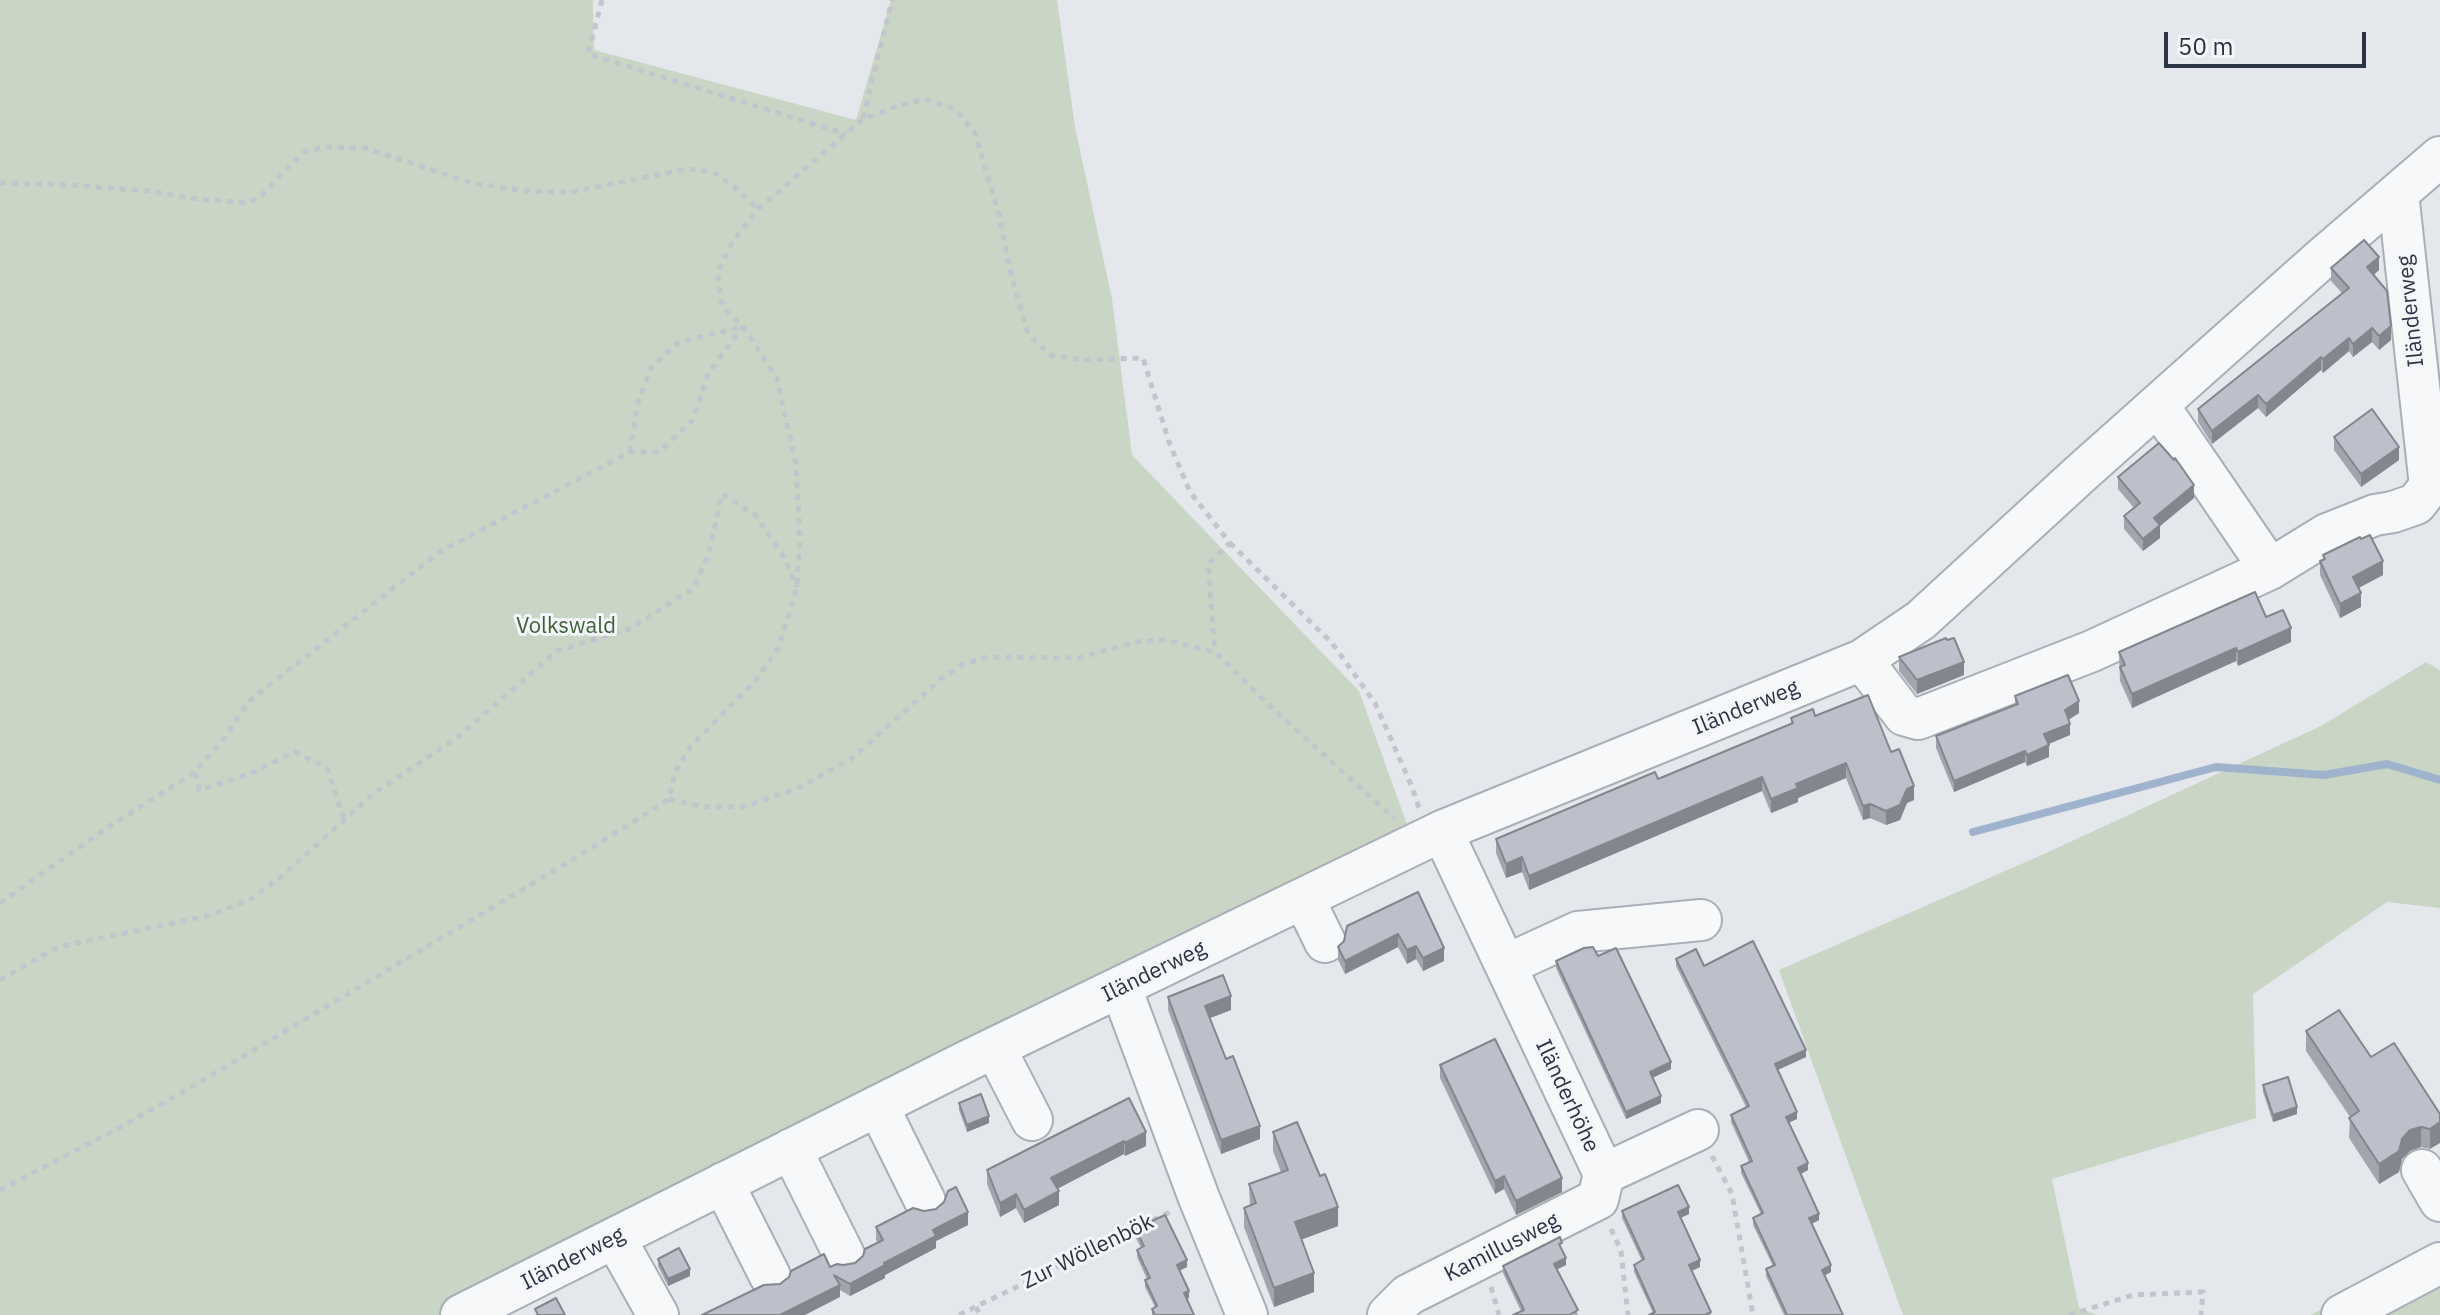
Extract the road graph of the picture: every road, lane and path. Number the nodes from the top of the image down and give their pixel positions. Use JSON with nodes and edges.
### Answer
{"nodes":[{"id":1,"x":602,"y":0,"type":"edge"},
{"id":2,"x":892,"y":0,"type":"edge"},
{"id":3,"x":863,"y":119,"type":"junction"},
{"id":4,"x":846,"y":134,"type":"junction"},
{"id":5,"x":2440,"y":157,"type":"edge"},
{"id":6,"x":0,"y":183,"type":"edge"},
{"id":7,"x":2398,"y":193,"type":"junction"},
{"id":8,"x":758,"y":209,"type":"junction"},
{"id":9,"x":743,"y":326,"type":"junction"},
{"id":10,"x":2158,"y":405,"type":"junction"},
{"id":11,"x":630,"y":452,"type":"junction"},
{"id":12,"x":1230,"y":543,"type":"junction"},
{"id":13,"x":2270,"y":569,"type":"junction"},
{"id":14,"x":797,"y":588,"type":"junction"},
{"id":15,"x":1215,"y":652,"type":"junction"},
{"id":16,"x":1862,"y":660,"type":"junction"},
{"id":17,"x":195,"y":772,"type":"junction"},
{"id":18,"x":669,"y":799,"type":"junction"},
{"id":19,"x":344,"y":819,"type":"junction"},
{"id":20,"x":1432,"y":836,"type":"junction"},
{"id":21,"x":1304,"y":899,"type":"junction"},
{"id":22,"x":0,"y":903,"type":"edge"},
{"id":23,"x":1701,"y":920,"type":"dead end"},
{"id":24,"x":1325,"y":942,"type":"dead end"},
{"id":25,"x":1506,"y":965,"type":"junction"},
{"id":26,"x":0,"y":980,"type":"edge"},
{"id":27,"x":1121,"y":988,"type":"junction"},
{"id":28,"x":995,"y":1048,"type":"junction"},
{"id":29,"x":878,"y":1106,"type":"junction"},
{"id":30,"x":1032,"y":1120,"type":"dead end"},
{"id":31,"x":1698,"y":1130,"type":"joint"},
{"id":32,"x":802,"y":1144,"type":"junction"},
{"id":33,"x":723,"y":1183,"type":"junction"},
{"id":34,"x":1601,"y":1186,"type":"junction"},
{"id":35,"x":0,"y":1190,"type":"edge"},
{"id":36,"x":1199,"y":1198,"type":"junction"},
{"id":37,"x":925,"y":1201,"type":"dead end"},
{"id":38,"x":615,"y":1238,"type":"junction"},
{"id":39,"x":853,"y":1247,"type":"dead end"},
{"id":40,"x":2440,"y":1263,"type":"edge"},
{"id":41,"x":770,"y":1276,"type":"dead end"},
{"id":42,"x":976,"y":1307,"type":"junction"},
{"id":43,"x":461,"y":1315,"type":"edge"},
{"id":44,"x":658,"y":1315,"type":"edge"},
{"id":45,"x":959,"y":1315,"type":"edge"},
{"id":46,"x":980,"y":1315,"type":"edge"},
{"id":47,"x":1247,"y":1315,"type":"edge"},
{"id":48,"x":1388,"y":1315,"type":"edge"},
{"id":49,"x":1628,"y":1315,"type":"edge"},
{"id":50,"x":1753,"y":1315,"type":"edge"},
{"id":51,"x":2069,"y":1315,"type":"edge"},
{"id":52,"x":2201,"y":1315,"type":"edge"},
{"id":53,"x":2342,"y":1315,"type":"edge"}],
"edges":[{"from":1,"to":4,"type":"path"},
{"from":2,"to":3,"type":"path"},
{"from":3,"to":4,"type":"path"},
{"from":3,"to":12,"type":"path"},
{"from":4,"to":8,"type":"path"},
{"from":5,"to":7,"type":"street","name":"Iländerweg"},
{"from":6,"to":8,"type":"path"},
{"from":7,"to":10,"type":"street","name":"Iländerweg"},
{"from":7,"to":13,"type":"street","name":"Iländerweg"},
{"from":8,"to":9,"type":"path"},
{"from":9,"to":11,"type":"path"},
{"from":9,"to":11,"type":"path"},
{"from":9,"to":14,"type":"path"},
{"from":10,"to":13,"type":"street"},
{"from":10,"to":16,"type":"street","name":"Iländerweg"},
{"from":11,"to":17,"type":"path"},
{"from":12,"to":15,"type":"path"},
{"from":12,"to":20,"type":"path"},
{"from":13,"to":16,"type":"street","name":"Iländerweg"},
{"from":14,"to":18,"type":"path"},
{"from":14,"to":19,"type":"path"},
{"from":15,"to":18,"type":"path"},
{"from":15,"to":20,"type":"path"},
{"from":16,"to":20,"type":"street","name":"Iländerweg"},
{"from":17,"to":19,"type":"path"},
{"from":17,"to":22,"type":"path"},
{"from":18,"to":35,"type":"path"},
{"from":19,"to":26,"type":"path"},
{"from":20,"to":21,"type":"street","name":"Iländerweg"},
{"from":20,"to":25,"type":"street","name":"Iländerhöhe"},
{"from":21,"to":24,"type":"street"},
{"from":21,"to":27,"type":"street","name":"Iländerweg"},
{"from":23,"to":25,"type":"street"},
{"from":25,"to":34,"type":"street","name":"Iländerhöhe"},
{"from":27,"to":28,"type":"street","name":"Iländerweg"},
{"from":27,"to":36,"type":"street"},
{"from":28,"to":29,"type":"street","name":"Iländerweg"},
{"from":28,"to":30,"type":"street"},
{"from":29,"to":32,"type":"street","name":"Iländerweg"},
{"from":29,"to":37,"type":"street"},
{"from":31,"to":34,"type":"street","name":"Iländerhöhe"},
{"from":31,"to":50,"type":"path"},
{"from":32,"to":33,"type":"street","name":"Iländerweg"},
{"from":32,"to":39,"type":"street"},
{"from":33,"to":38,"type":"street","name":"Iländerweg"},
{"from":33,"to":41,"type":"street"},
{"from":34,"to":48,"type":"street","name":"Kamillusweg"},
{"from":34,"to":49,"type":"path"},
{"from":36,"to":42,"type":"path","name":"Zur Wöllenbök"},
{"from":36,"to":47,"type":"street"},
{"from":38,"to":43,"type":"street","name":"Iländerweg"},
{"from":38,"to":44,"type":"street"},
{"from":40,"to":53,"type":"street"},
{"from":42,"to":45,"type":"path","name":"Zur Wöllenbök"},
{"from":42,"to":46,"type":"path"},
{"from":51,"to":52,"type":"path"}]}
